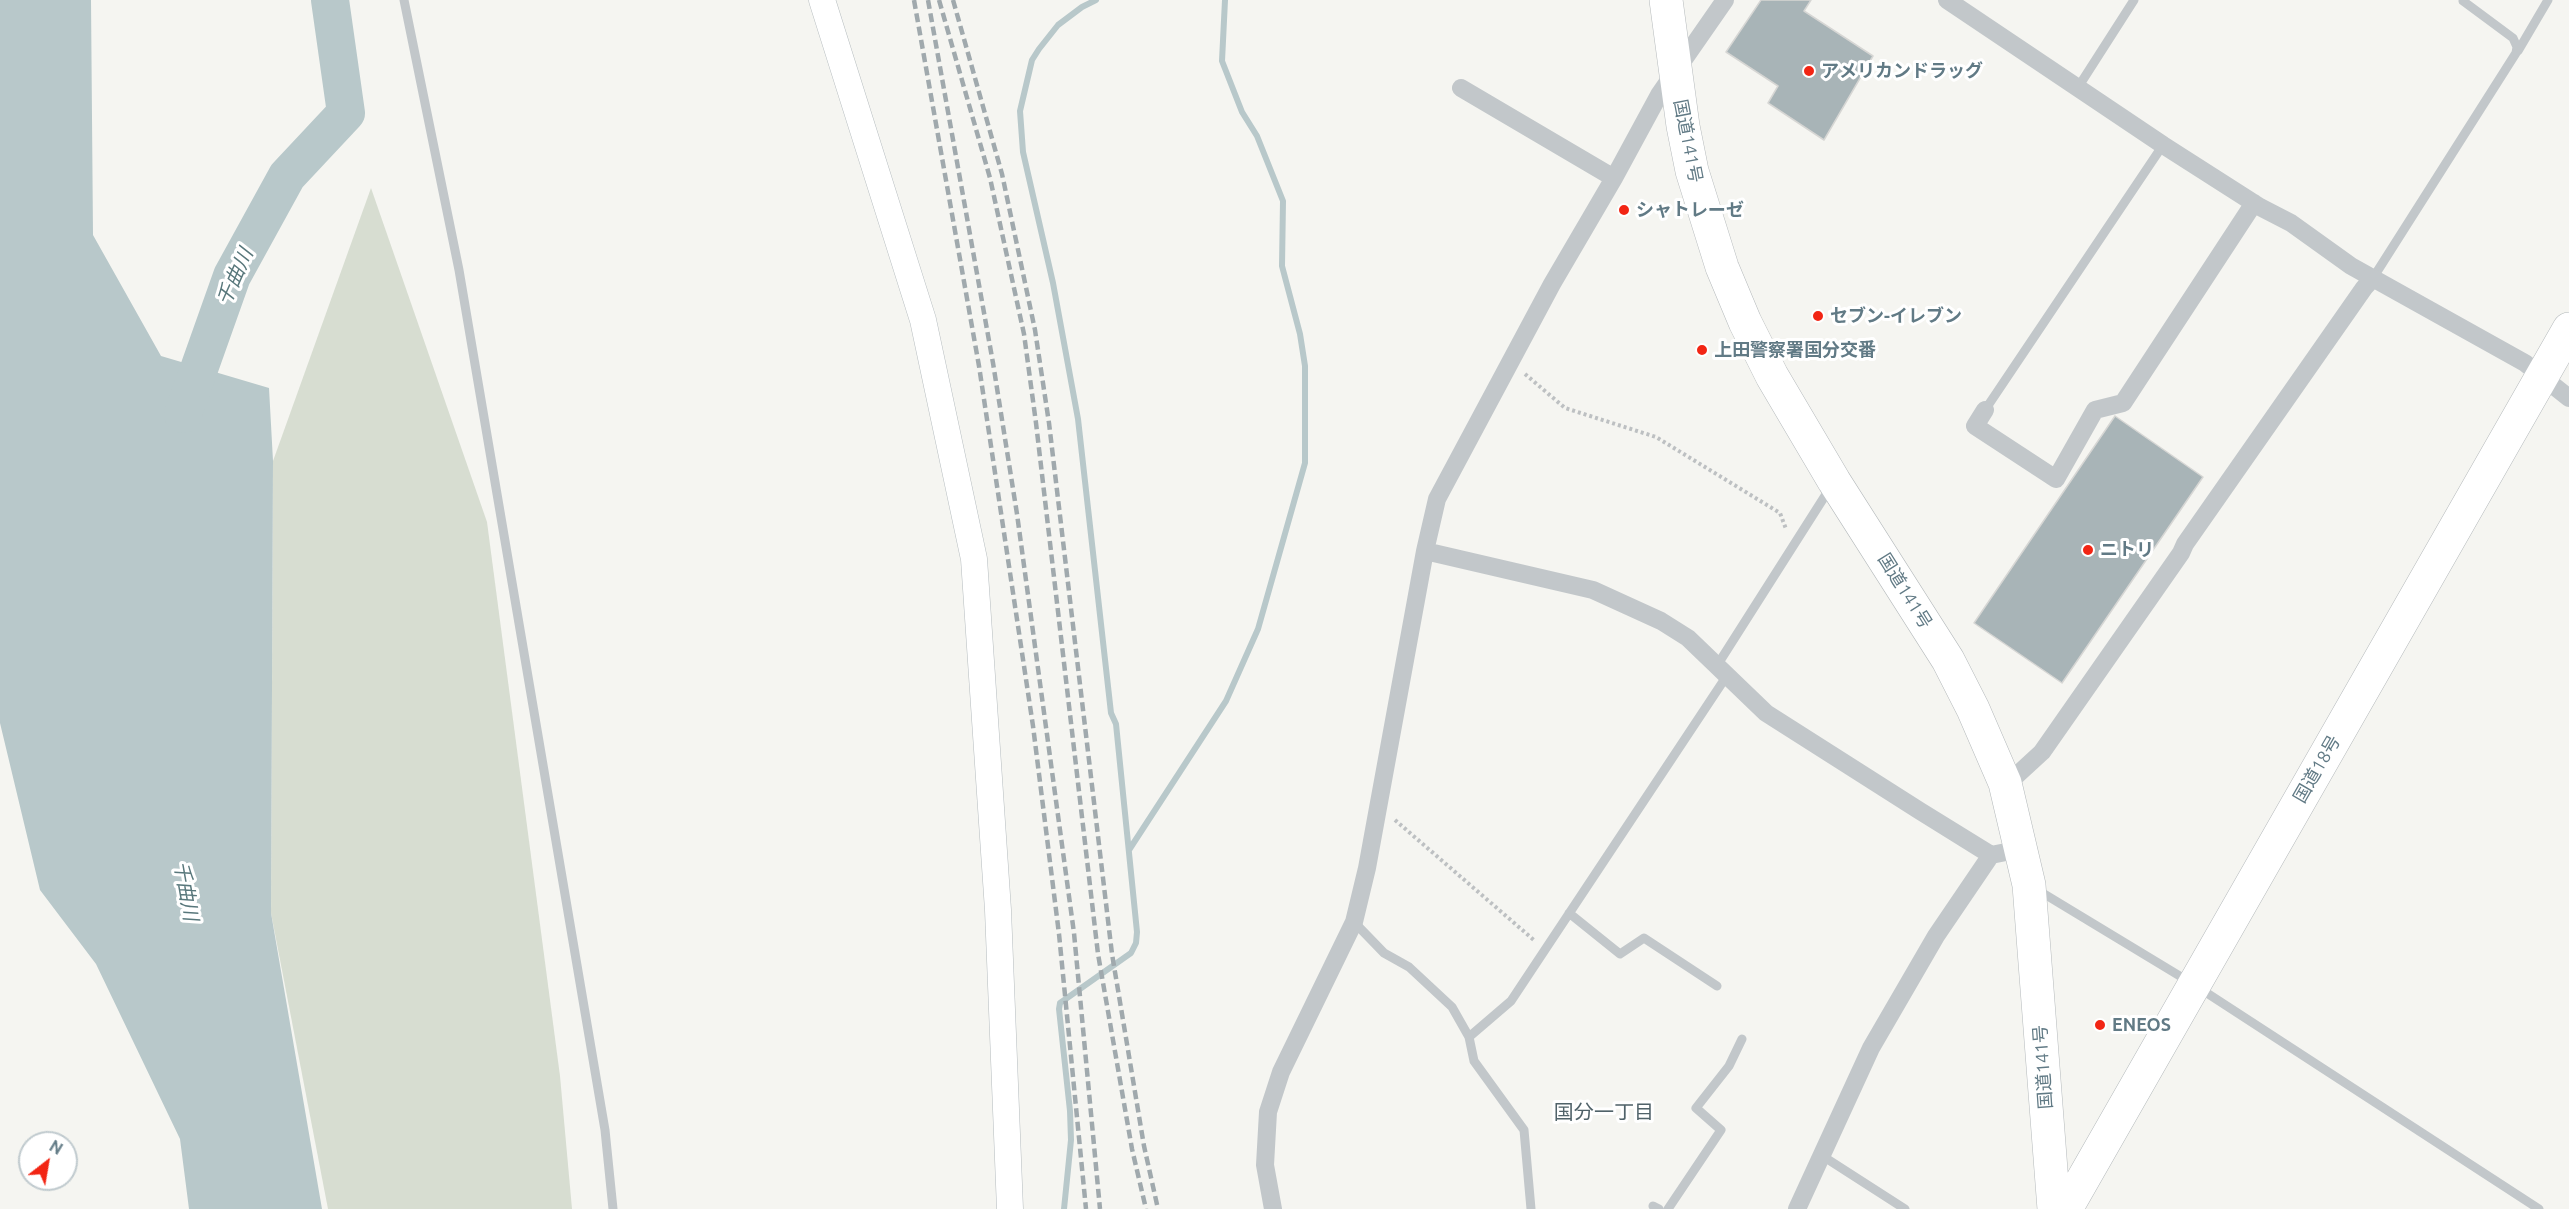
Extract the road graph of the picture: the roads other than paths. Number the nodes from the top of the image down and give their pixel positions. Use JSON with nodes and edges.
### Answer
{"nodes":[{"id":1,"x":404,"y":0,"type":"edge"},
{"id":2,"x":822,"y":0,"type":"edge"},
{"id":3,"x":1666,"y":0,"type":"edge"},
{"id":4,"x":1725,"y":0,"type":"edge"},
{"id":5,"x":1947,"y":0,"type":"edge"},
{"id":6,"x":2134,"y":0,"type":"edge"},
{"id":7,"x":2548,"y":0,"type":"edge"},
{"id":8,"x":2463,"y":1,"type":"edge"},
{"id":9,"x":2517,"y":53,"type":"junction"},
{"id":10,"x":1676,"y":68,"type":"junction"},
{"id":11,"x":1461,"y":88,"type":"dead end"},
{"id":12,"x":2077,"y":89,"type":"junction"},
{"id":13,"x":2163,"y":145,"type":"junction"},
{"id":14,"x":1614,"y":178,"type":"junction"},
{"id":15,"x":2254,"y":202,"type":"junction"},
{"id":16,"x":2373,"y":278,"type":"junction"},
{"id":17,"x":2569,"y":329,"type":"edge"},
{"id":18,"x":2543,"y":375,"type":"junction"},
{"id":19,"x":2569,"y":398,"type":"edge"},
{"id":20,"x":1984,"y":410,"type":"joint"},
{"id":21,"x":1834,"y":482,"type":"junction"},
{"id":22,"x":1425,"y":551,"type":"junction"},
{"id":23,"x":1723,"y":669,"type":"junction"},
{"id":24,"x":2005,"y":783,"type":"junction"},
{"id":25,"x":2006,"y":852,"type":"junction"},
{"id":26,"x":2029,"y":885,"type":"junction"},
{"id":27,"x":1569,"y":913,"type":"junction"},
{"id":28,"x":1354,"y":922,"type":"junction"},
{"id":29,"x":2193,"y":984,"type":"junction"},
{"id":30,"x":1717,"y":986,"type":"dead end"},
{"id":31,"x":1469,"y":1037,"type":"junction"},
{"id":32,"x":1742,"y":1039,"type":"dead end"},
{"id":33,"x":1821,"y":1155,"type":"junction"},
{"id":34,"x":613,"y":1209,"type":"edge"},
{"id":35,"x":1010,"y":1209,"type":"edge"},
{"id":36,"x":1274,"y":1209,"type":"edge"},
{"id":37,"x":1531,"y":1209,"type":"edge"},
{"id":38,"x":1668,"y":1209,"type":"edge"},
{"id":39,"x":1797,"y":1209,"type":"edge"},
{"id":40,"x":1905,"y":1209,"type":"edge"},
{"id":41,"x":2054,"y":1209,"type":"edge"},
{"id":42,"x":2066,"y":1209,"type":"edge"},
{"id":43,"x":2539,"y":1209,"type":"edge"}],
"edges":[{"from":1,"to":34,"type":"lane"},
{"from":2,"to":35,"type":"street"},
{"from":3,"to":10,"type":"highway","name":"国道141号"},
{"from":4,"to":10,"type":"street"},
{"from":5,"to":12,"type":"street"},
{"from":6,"to":12,"type":"lane"},
{"from":7,"to":9,"type":"lane"},
{"from":8,"to":9,"type":"lane"},
{"from":9,"to":16,"type":"lane"},
{"from":10,"to":14,"type":"street"},
{"from":10,"to":21,"type":"highway","name":"国道141号"},
{"from":11,"to":14,"type":"street"},
{"from":12,"to":13,"type":"street"},
{"from":13,"to":15,"type":"street"},
{"from":13,"to":20,"type":"lane"},
{"from":14,"to":22,"type":"street"},
{"from":15,"to":16,"type":"street"},
{"from":15,"to":20,"type":"street"},
{"from":16,"to":18,"type":"street"},
{"from":16,"to":24,"type":"street"},
{"from":17,"to":18,"type":"highway","name":"国道18号"},
{"from":18,"to":19,"type":"street"},
{"from":18,"to":29,"type":"highway","name":"国道18号"},
{"from":21,"to":23,"type":"lane"},
{"from":21,"to":24,"type":"highway","name":"国道141号"},
{"from":22,"to":23,"type":"street"},
{"from":22,"to":28,"type":"street"},
{"from":23,"to":25,"type":"street"},
{"from":23,"to":27,"type":"lane"},
{"from":24,"to":25,"type":"highway","name":"国道141号"},
{"from":25,"to":26,"type":"highway","name":"国道141号"},
{"from":25,"to":33,"type":"street"},
{"from":26,"to":29,"type":"lane"},
{"from":26,"to":41,"type":"highway","name":"国道141号"},
{"from":27,"to":30,"type":"lane"},
{"from":27,"to":31,"type":"lane"},
{"from":28,"to":31,"type":"lane"},
{"from":28,"to":36,"type":"street"},
{"from":29,"to":42,"type":"highway","name":"国道18号"},
{"from":29,"to":43,"type":"lane"},
{"from":31,"to":37,"type":"lane"},
{"from":32,"to":38,"type":"lane"},
{"from":33,"to":39,"type":"street"},
{"from":33,"to":40,"type":"lane"}]}
